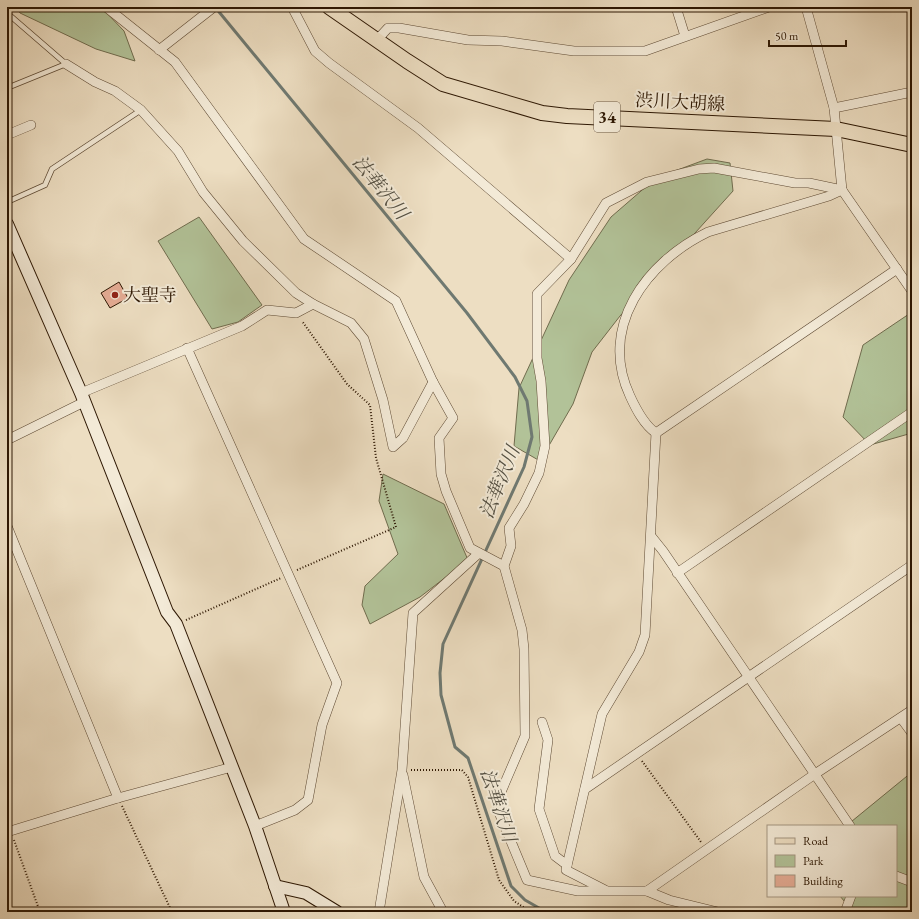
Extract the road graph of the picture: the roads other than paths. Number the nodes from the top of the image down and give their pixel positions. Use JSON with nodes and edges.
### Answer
{"nodes":[{"id":1,"x":106,"y":7,"type":"edge"},
{"id":2,"x":292,"y":7,"type":"edge"},
{"id":3,"x":328,"y":7,"type":"edge"},
{"id":4,"x":676,"y":7,"type":"edge"},
{"id":5,"x":769,"y":7,"type":"edge"},
{"id":6,"x":806,"y":7,"type":"edge"},
{"id":7,"x":212,"y":9,"type":"edge"},
{"id":8,"x":7,"y":13,"type":"edge"},
{"id":9,"x":685,"y":36,"type":"junction"},
{"id":10,"x":376,"y":41,"type":"junction"},
{"id":11,"x":158,"y":50,"type":"junction"},
{"id":12,"x":66,"y":64,"type":"junction"},
{"id":13,"x":7,"y":88,"type":"edge"},
{"id":14,"x":912,"y":92,"type":"edge"},
{"id":15,"x":834,"y":108,"type":"junction"},
{"id":16,"x":141,"y":110,"type":"junction"},
{"id":17,"x":31,"y":125,"type":"dead end"},
{"id":18,"x":836,"y":129,"type":"junction"},
{"id":19,"x":7,"y":135,"type":"edge"},
{"id":20,"x":912,"y":145,"type":"edge"},
{"id":21,"x":842,"y":190,"type":"junction"},
{"id":22,"x":7,"y":202,"type":"edge"},
{"id":23,"x":7,"y":224,"type":"edge"},
{"id":24,"x":10,"y":237,"type":"edge"},
{"id":25,"x":571,"y":259,"type":"junction"},
{"id":26,"x":897,"y":269,"type":"junction"},
{"id":27,"x":912,"y":292,"type":"edge"},
{"id":28,"x":313,"y":304,"type":"junction"},
{"id":29,"x":187,"y":348,"type":"junction"},
{"id":30,"x":433,"y":382,"type":"junction"},
{"id":31,"x":82,"y":398,"type":"junction"},
{"id":32,"x":912,"y":412,"type":"edge"},
{"id":33,"x":656,"y":433,"type":"junction"},
{"id":34,"x":7,"y":440,"type":"edge"},
{"id":35,"x":7,"y":526,"type":"edge"},
{"id":36,"x":651,"y":536,"type":"junction"},
{"id":37,"x":479,"y":553,"type":"junction"},
{"id":38,"x":912,"y":565,"type":"edge"},
{"id":39,"x":504,"y":566,"type":"junction"},
{"id":40,"x":678,"y":573,"type":"junction"},
{"id":41,"x":749,"y":677,"type":"junction"},
{"id":42,"x":912,"y":710,"type":"edge"},
{"id":43,"x":901,"y":718,"type":"junction"},
{"id":44,"x":542,"y":722,"type":"dead end"},
{"id":45,"x":912,"y":733,"type":"edge"},
{"id":46,"x":232,"y":767,"type":"junction"},
{"id":47,"x":402,"y":770,"type":"junction"},
{"id":48,"x":815,"y":774,"type":"junction"},
{"id":49,"x":585,"y":789,"type":"junction"},
{"id":50,"x":118,"y":798,"type":"junction"},
{"id":51,"x":849,"y":825,"type":"edge"},
{"id":52,"x":255,"y":826,"type":"junction"},
{"id":53,"x":9,"y":831,"type":"edge"},
{"id":54,"x":567,"y":865,"type":"junction"},
{"id":55,"x":897,"y":876,"type":"edge"},
{"id":56,"x":912,"y":882,"type":"edge"},
{"id":57,"x":275,"y":886,"type":"junction"},
{"id":58,"x":647,"y":891,"type":"junction"},
{"id":59,"x":607,"y":892,"type":"junction"},
{"id":60,"x":851,"y":897,"type":"edge"},
{"id":61,"x":284,"y":912,"type":"edge"},
{"id":62,"x":337,"y":912,"type":"edge"},
{"id":63,"x":379,"y":912,"type":"edge"},
{"id":64,"x":443,"y":912,"type":"edge"},
{"id":65,"x":718,"y":912,"type":"edge"},
{"id":66,"x":845,"y":912,"type":"edge"}],
"edges":[{"from":1,"to":11,"type":"street"},
{"from":2,"to":25,"type":"street"},
{"from":3,"to":10,"type":"main road","name":"渋川大胡線","number":"34"},
{"from":4,"to":9,"type":"street"},
{"from":5,"to":9,"type":"street"},
{"from":6,"to":15,"type":"street"},
{"from":7,"to":11,"type":"street"},
{"from":8,"to":12,"type":"lane"},
{"from":9,"to":10,"type":"street"},
{"from":10,"to":18,"type":"main road","name":"渋川大胡線","number":"34"},
{"from":11,"to":30,"type":"street"},
{"from":12,"to":13,"type":"lane"},
{"from":12,"to":16,"type":"street"},
{"from":14,"to":15,"type":"street"},
{"from":15,"to":18,"type":"street"},
{"from":16,"to":22,"type":"lane"},
{"from":16,"to":28,"type":"street"},
{"from":17,"to":19,"type":"street"},
{"from":18,"to":20,"type":"main road","name":"渋川大胡線","number":"34"},
{"from":18,"to":21,"type":"street"},
{"from":21,"to":25,"type":"street"},
{"from":21,"to":26,"type":"street"},
{"from":21,"to":33,"type":"street"},
{"from":23,"to":24,"type":"street"},
{"from":24,"to":31,"type":"street"},
{"from":25,"to":39,"type":"street"},
{"from":26,"to":27,"type":"street"},
{"from":26,"to":33,"type":"street"},
{"from":28,"to":29,"type":"street"},
{"from":28,"to":30,"type":"street"},
{"from":29,"to":31,"type":"street"},
{"from":29,"to":52,"type":"street"},
{"from":30,"to":37,"type":"street"},
{"from":31,"to":34,"type":"street"},
{"from":31,"to":46,"type":"street"},
{"from":32,"to":40,"type":"street"},
{"from":33,"to":36,"type":"street"},
{"from":35,"to":50,"type":"street"},
{"from":36,"to":40,"type":"street"},
{"from":36,"to":49,"type":"street"},
{"from":37,"to":39,"type":"street"},
{"from":37,"to":47,"type":"street"},
{"from":38,"to":41,"type":"street"},
{"from":39,"to":59,"type":"street"},
{"from":40,"to":41,"type":"street"},
{"from":41,"to":48,"type":"street"},
{"from":41,"to":49,"type":"street"},
{"from":42,"to":43,"type":"street"},
{"from":43,"to":45,"type":"street"},
{"from":43,"to":48,"type":"street"},
{"from":44,"to":54,"type":"street"},
{"from":46,"to":50,"type":"street"},
{"from":46,"to":52,"type":"street"},
{"from":47,"to":63,"type":"street"},
{"from":47,"to":64,"type":"street"},
{"from":48,"to":51,"type":"street"},
{"from":48,"to":58,"type":"street"},
{"from":49,"to":54,"type":"street"},
{"from":50,"to":53,"type":"street"},
{"from":52,"to":57,"type":"street"},
{"from":54,"to":59,"type":"street"},
{"from":55,"to":56,"type":"street"},
{"from":57,"to":61,"type":"street"},
{"from":57,"to":62,"type":"street"},
{"from":58,"to":59,"type":"street"},
{"from":58,"to":65,"type":"street"},
{"from":60,"to":66,"type":"street"}]}
